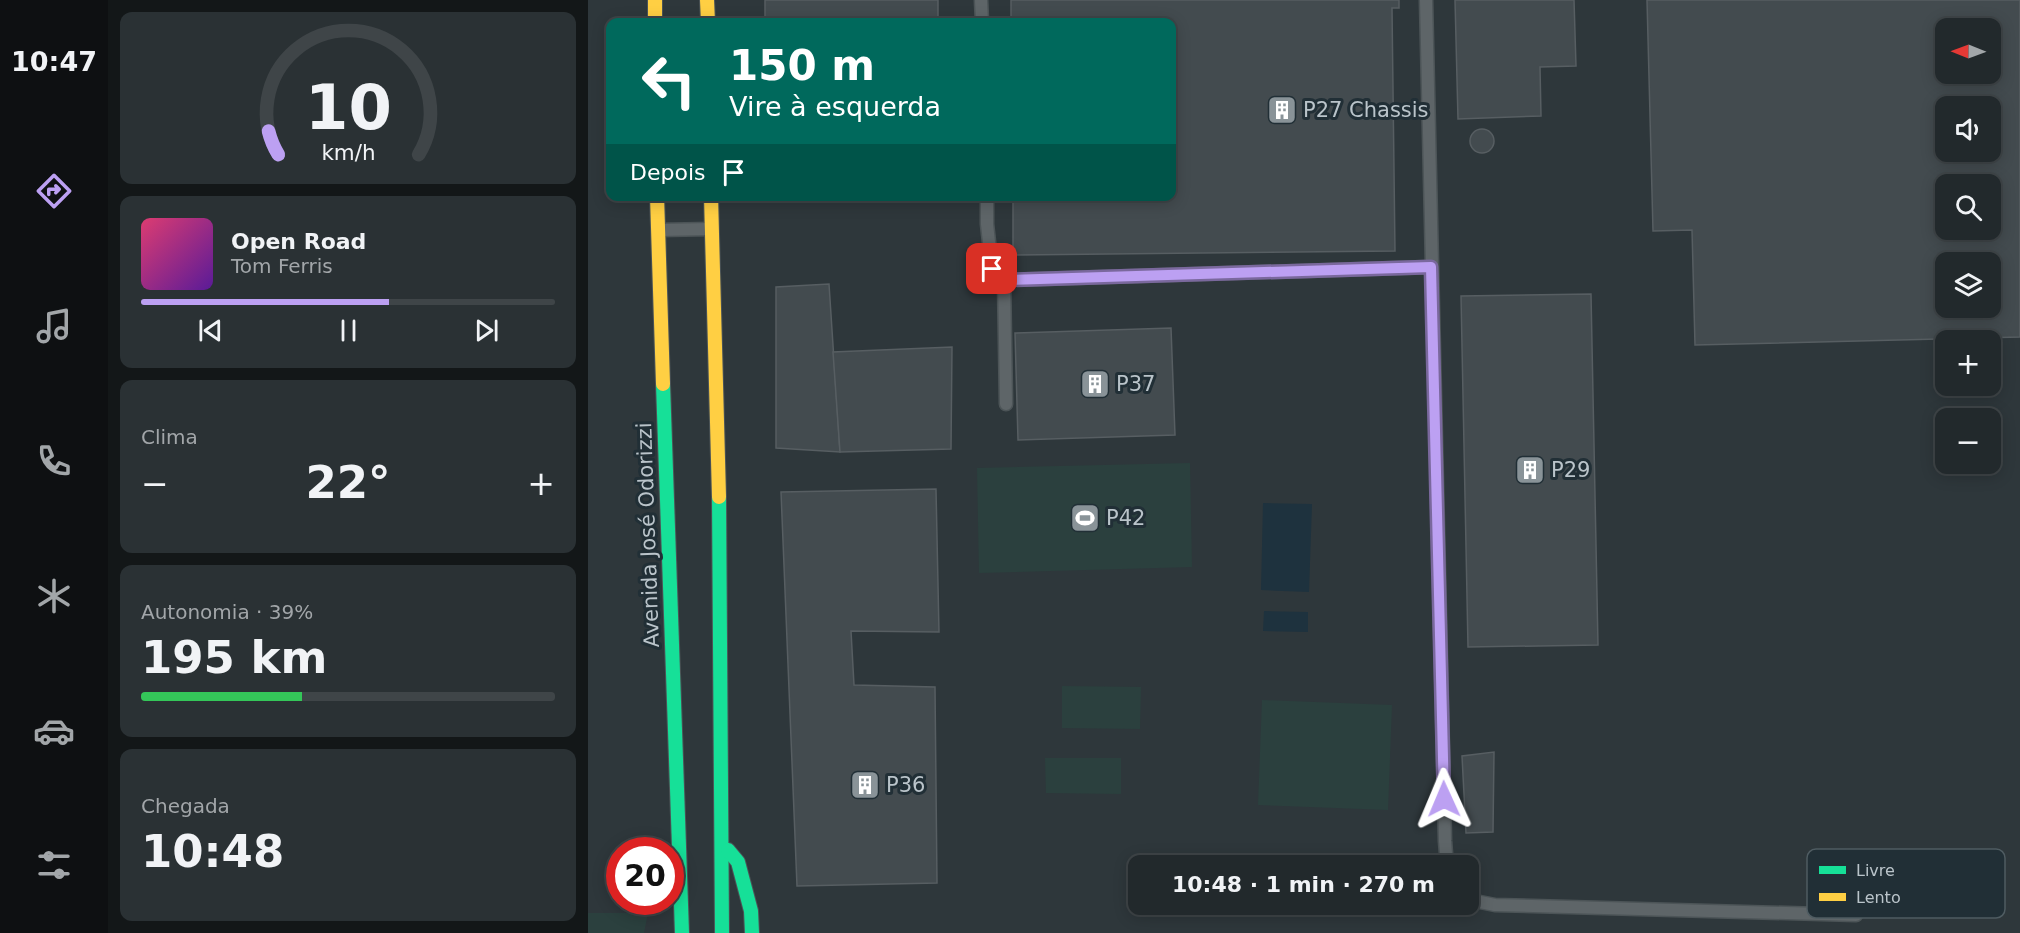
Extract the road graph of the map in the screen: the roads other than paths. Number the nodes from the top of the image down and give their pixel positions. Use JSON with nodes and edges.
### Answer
{"nodes":[{"id":1,"x":655,"y":0,"type":"edge"},
{"id":2,"x":707,"y":0,"type":"edge"},
{"id":3,"x":981,"y":0,"type":"edge"},
{"id":4,"x":1426,"y":0,"type":"edge"},
{"id":5,"x":655,"y":18,"type":"edge"},
{"id":6,"x":708,"y":18,"type":"edge"},
{"id":7,"x":982,"y":18,"type":"edge"},
{"id":8,"x":657,"y":201,"type":"edge"},
{"id":9,"x":711,"y":201,"type":"edge"},
{"id":10,"x":987,"y":201,"type":"edge"},
{"id":11,"x":712,"y":229,"type":"junction"},
{"id":12,"x":658,"y":230,"type":"junction"},
{"id":13,"x":1431,"y":267,"type":"junction"},
{"id":14,"x":1004,"y":280,"type":"junction"},
{"id":15,"x":1006,"y":404,"type":"dead end"},
{"id":16,"x":679,"y":837,"type":"edge"},
{"id":17,"x":723,"y":844,"type":"junction"},
{"id":18,"x":1446,"y":855,"type":"edge"},
{"id":19,"x":1479,"y":902,"type":"edge"},
{"id":20,"x":1807,"y":914,"type":"edge"},
{"id":21,"x":672,"y":915,"type":"edge"},
{"id":22,"x":681,"y":915,"type":"edge"},
{"id":23,"x":669,"y":933,"type":"edge"},
{"id":24,"x":682,"y":933,"type":"edge"},
{"id":25,"x":722,"y":933,"type":"edge"},
{"id":26,"x":752,"y":933,"type":"edge"}],
"edges":[{"from":1,"to":5,"type":"main road"},
{"from":2,"to":6,"type":"main road"},
{"from":3,"to":7,"type":"lane"},
{"from":4,"to":13,"type":"lane"},
{"from":8,"to":12,"type":"main road","name":"Avenida José Odorizzi"},
{"from":9,"to":11,"type":"main road"},
{"from":10,"to":14,"type":"lane"},
{"from":11,"to":12,"type":"lane"},
{"from":11,"to":17,"type":"main road"},
{"from":12,"to":16,"type":"main road","name":"Avenida José Odorizzi"},
{"from":13,"to":14,"type":"lane"},
{"from":13,"to":18,"type":"lane"},
{"from":14,"to":15,"type":"lane"},
{"from":17,"to":25,"type":"main road"},
{"from":17,"to":26,"type":"main road"},
{"from":19,"to":20,"type":"lane"},
{"from":21,"to":23,"type":"main road","name":"Avenida José Odorizzi"},
{"from":22,"to":24,"type":"main road","name":"Avenida José Odorizzi"}]}
